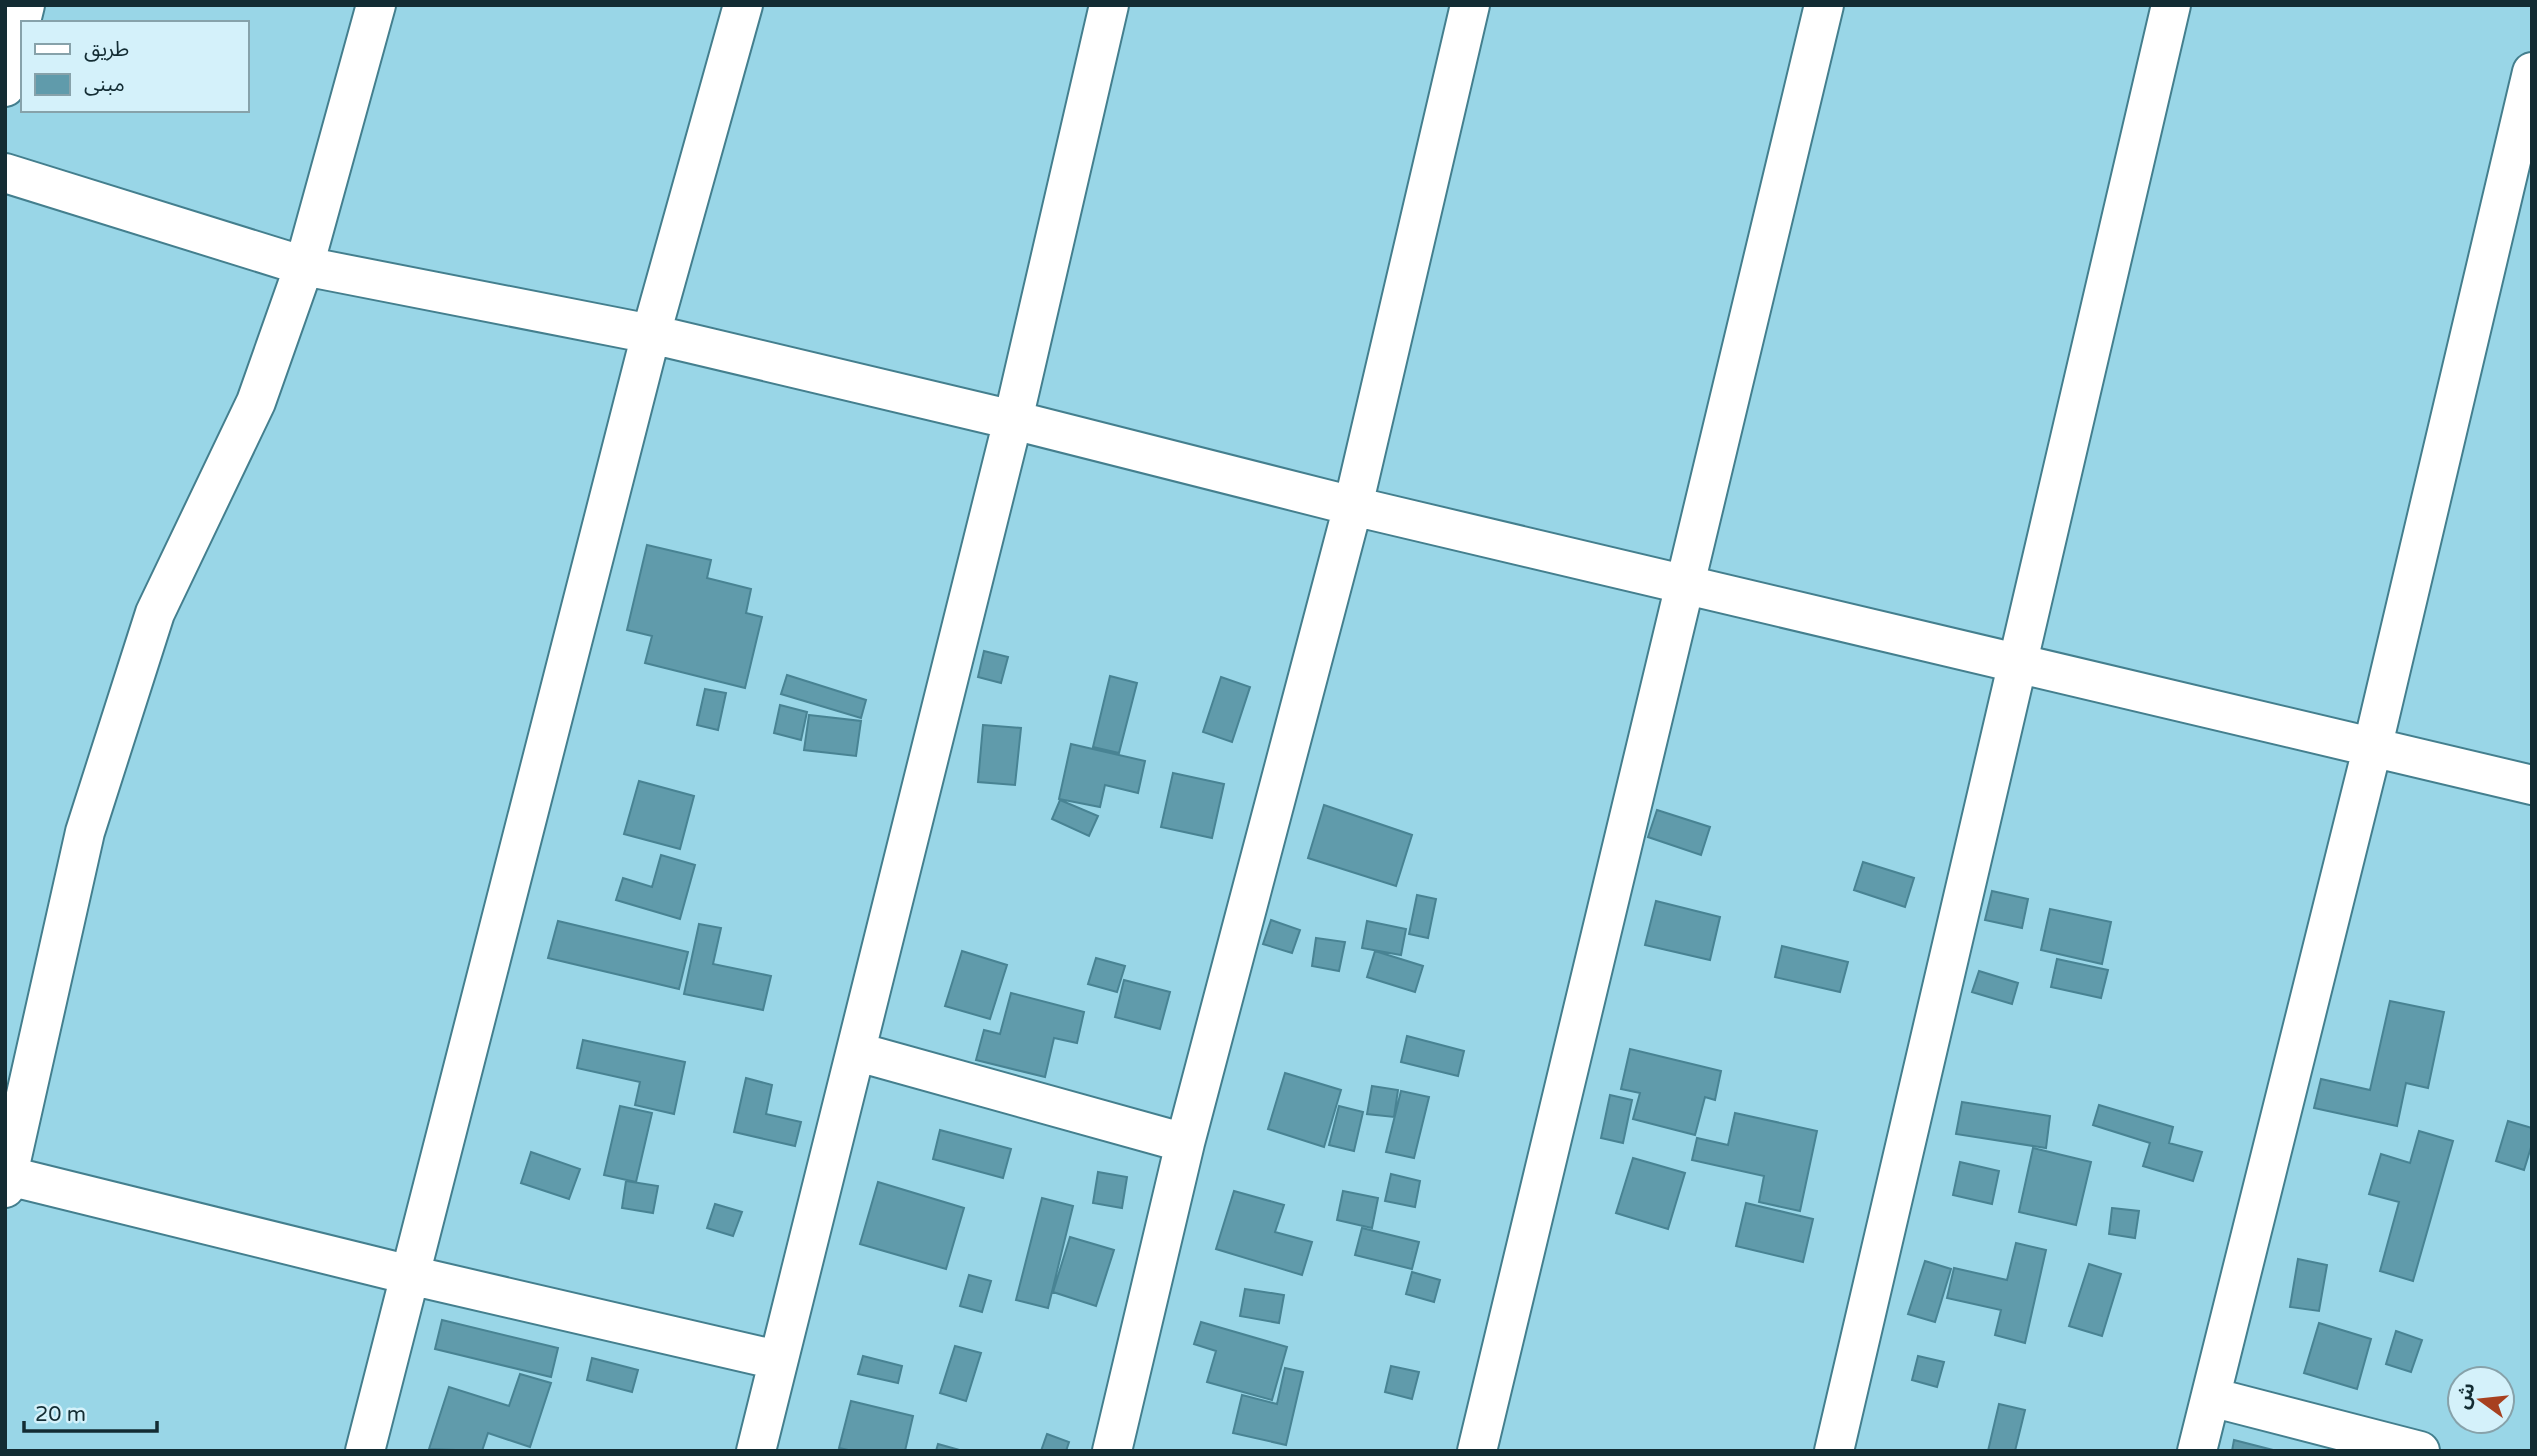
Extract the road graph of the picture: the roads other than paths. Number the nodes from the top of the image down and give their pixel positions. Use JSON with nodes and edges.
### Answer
{"nodes":[{"id":1,"x":376,"y":5,"type":"edge"},
{"id":2,"x":743,"y":5,"type":"edge"},
{"id":3,"x":1109,"y":5,"type":"edge"},
{"id":4,"x":1470,"y":5,"type":"edge"},
{"id":5,"x":1824,"y":5,"type":"edge"},
{"id":6,"x":2171,"y":5,"type":"edge"},
{"id":7,"x":21,"y":25,"type":"edge"},
{"id":8,"x":2532,"y":72,"type":"edge"},
{"id":9,"x":5,"y":87,"type":"edge"},
{"id":10,"x":5,"y":173,"type":"edge"},
{"id":11,"x":304,"y":266,"type":"junction"},
{"id":12,"x":651,"y":334,"type":"junction"},
{"id":13,"x":1013,"y":420,"type":"junction"},
{"id":14,"x":1353,"y":506,"type":"junction"},
{"id":15,"x":1686,"y":584,"type":"junction"},
{"id":16,"x":2015,"y":665,"type":"junction"},
{"id":17,"x":2373,"y":745,"type":"junction"},
{"id":18,"x":2532,"y":785,"type":"edge"},
{"id":19,"x":858,"y":1052,"type":"junction"},
{"id":20,"x":1185,"y":1143,"type":"junction"},
{"id":21,"x":6,"y":1179,"type":"edge"},
{"id":22,"x":410,"y":1275,"type":"junction"},
{"id":23,"x":777,"y":1360,"type":"junction"},
{"id":24,"x":2211,"y":1397,"type":"junction"},
{"id":25,"x":365,"y":1451,"type":"edge"},
{"id":26,"x":756,"y":1451,"type":"edge"},
{"id":27,"x":1113,"y":1451,"type":"edge"},
{"id":28,"x":1476,"y":1451,"type":"edge"},
{"id":29,"x":1834,"y":1451,"type":"edge"},
{"id":30,"x":2197,"y":1451,"type":"edge"},
{"id":31,"x":2420,"y":1451,"type":"edge"}],
"edges":[{"from":1,"to":11,"type":"street"},
{"from":2,"to":12,"type":"street"},
{"from":3,"to":13,"type":"street"},
{"from":4,"to":14,"type":"street"},
{"from":5,"to":15,"type":"street"},
{"from":6,"to":16,"type":"street"},
{"from":7,"to":9,"type":"street"},
{"from":8,"to":17,"type":"street"},
{"from":10,"to":11,"type":"street"},
{"from":11,"to":12,"type":"street"},
{"from":11,"to":21,"type":"street"},
{"from":12,"to":13,"type":"street"},
{"from":12,"to":22,"type":"street"},
{"from":13,"to":14,"type":"street"},
{"from":13,"to":19,"type":"street"},
{"from":14,"to":15,"type":"street"},
{"from":14,"to":20,"type":"street"},
{"from":15,"to":16,"type":"street"},
{"from":15,"to":28,"type":"street"},
{"from":16,"to":17,"type":"street"},
{"from":16,"to":29,"type":"street"},
{"from":17,"to":18,"type":"street"},
{"from":17,"to":24,"type":"street"},
{"from":19,"to":20,"type":"street"},
{"from":19,"to":23,"type":"street"},
{"from":20,"to":27,"type":"street"},
{"from":21,"to":22,"type":"street"},
{"from":22,"to":23,"type":"street"},
{"from":22,"to":25,"type":"street"},
{"from":23,"to":26,"type":"street"},
{"from":24,"to":30,"type":"street"},
{"from":24,"to":31,"type":"street"}]}
